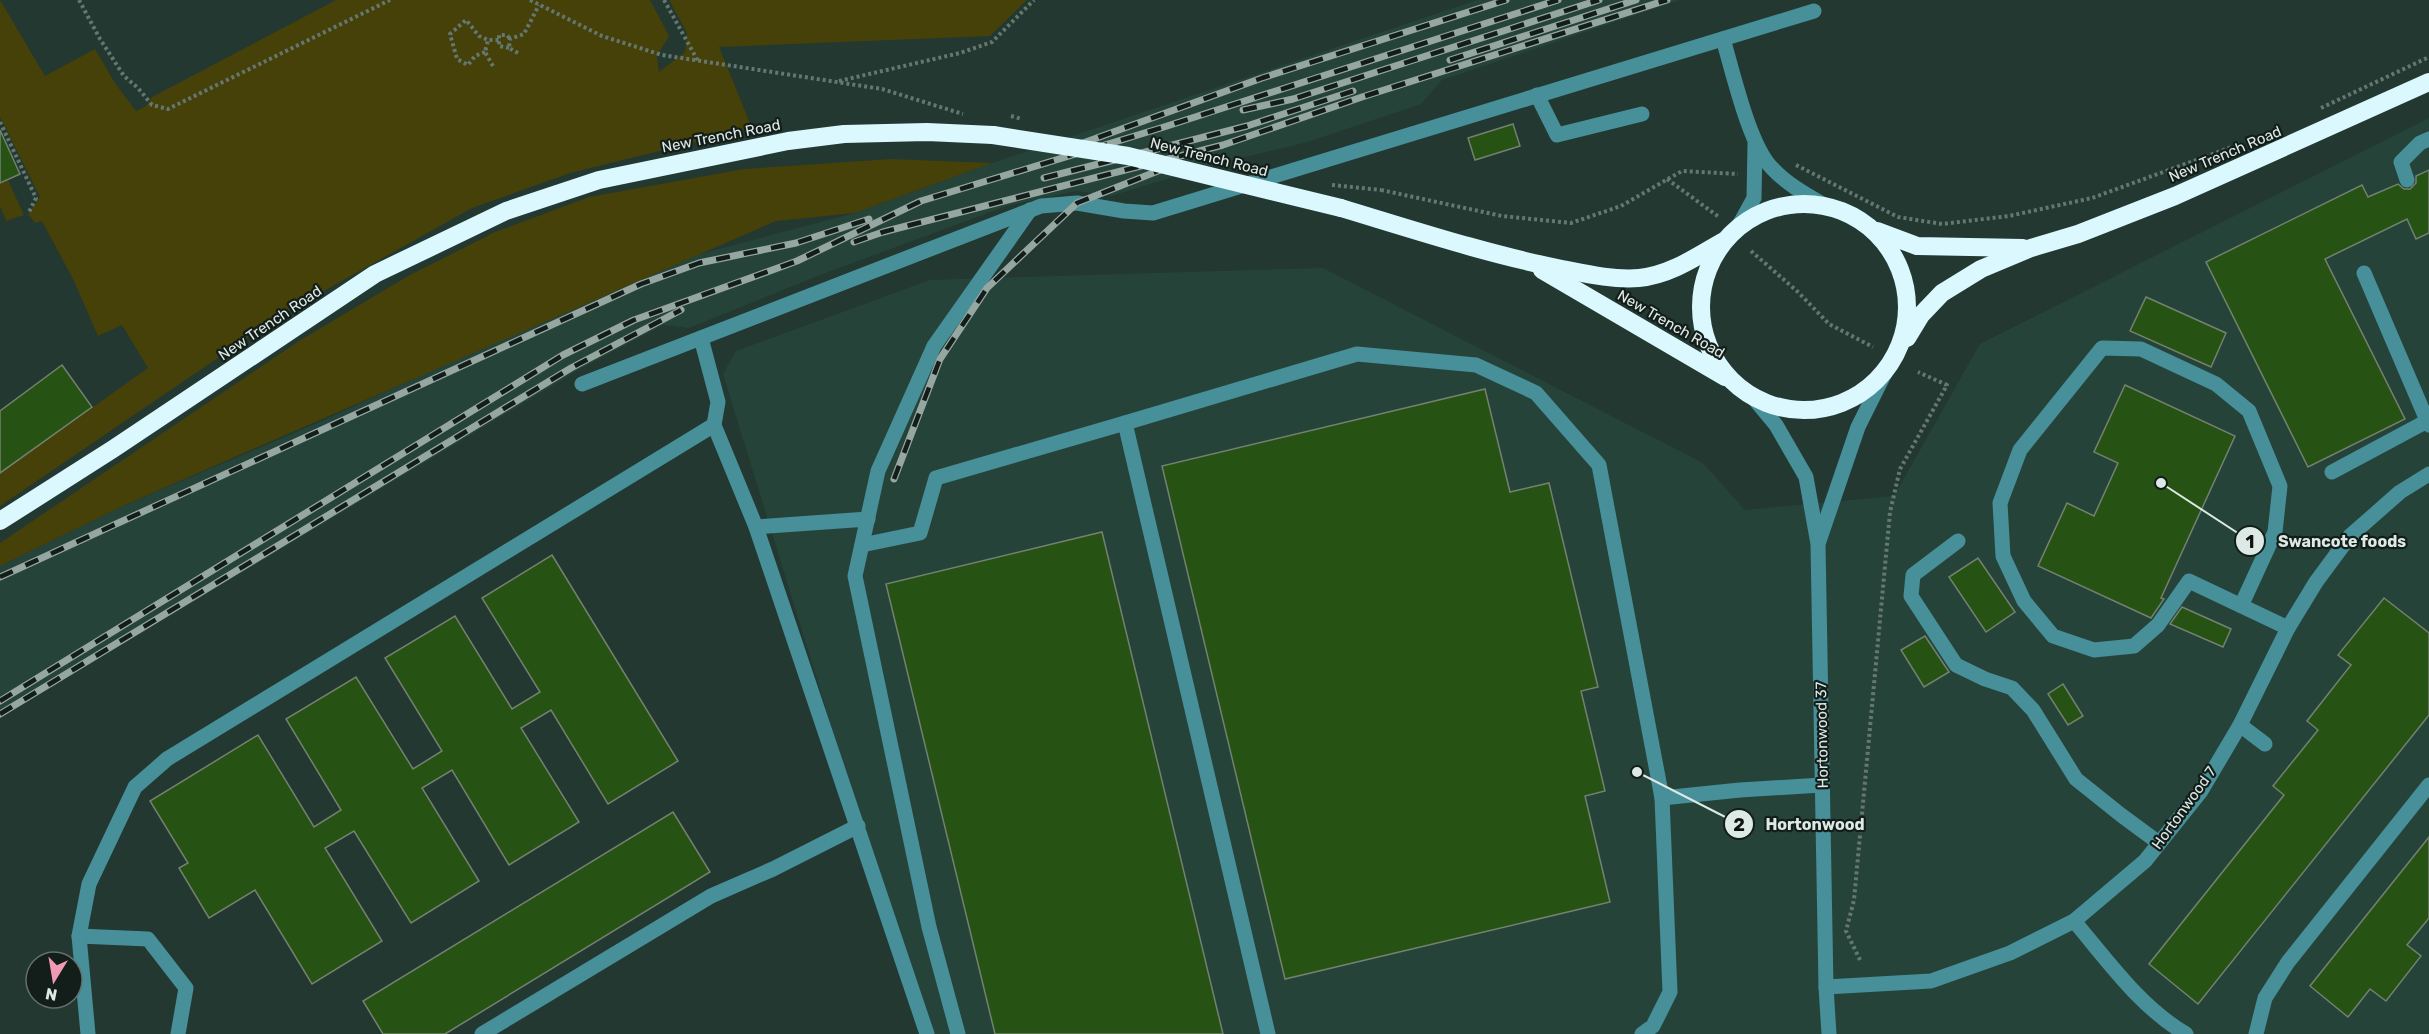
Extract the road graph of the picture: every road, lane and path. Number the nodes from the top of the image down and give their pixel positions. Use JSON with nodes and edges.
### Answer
{"nodes":[{"id":1,"x":79,"y":0,"type":"edge"},
{"id":2,"x":390,"y":0,"type":"edge"},
{"id":3,"x":530,"y":0,"type":"edge"},
{"id":4,"x":664,"y":0,"type":"edge"},
{"id":5,"x":1034,"y":0,"type":"edge"},
{"id":6,"x":539,"y":5,"type":"junction"},
{"id":7,"x":1814,"y":11,"type":"dead end"},
{"id":8,"x":510,"y":39,"type":"junction"},
{"id":9,"x":1722,"y":39,"type":"junction"},
{"id":10,"x":488,"y":40,"type":"junction"},
{"id":11,"x":499,"y":40,"type":"junction"},
{"id":12,"x":508,"y":48,"type":"junction"},
{"id":13,"x":485,"y":52,"type":"junction"},
{"id":14,"x":518,"y":53,"type":"dead end"},
{"id":15,"x":2429,"y":57,"type":"edge"},
{"id":16,"x":698,"y":62,"type":"junction"},
{"id":17,"x":494,"y":66,"type":"dead end"},
{"id":18,"x":836,"y":81,"type":"junction"},
{"id":19,"x":2429,"y":82,"type":"edge"},
{"id":20,"x":1537,"y":95,"type":"junction"},
{"id":21,"x":2320,"y":108,"type":"dead end"},
{"id":22,"x":1642,"y":114,"type":"dead end"},
{"id":23,"x":971,"y":116,"type":"dead end"},
{"id":24,"x":0,"y":122,"type":"edge"},
{"id":25,"x":2429,"y":139,"type":"edge"},
{"id":26,"x":2249,"y":141,"type":"dead end"},
{"id":27,"x":1755,"y":143,"type":"junction"},
{"id":28,"x":1773,"y":169,"type":"junction"},
{"id":29,"x":1756,"y":172,"type":"junction"},
{"id":30,"x":1667,"y":179,"type":"junction"},
{"id":31,"x":2407,"y":180,"type":"dead end"},
{"id":32,"x":1381,"y":190,"type":"dead end"},
{"id":33,"x":1824,"y":205,"type":"junction"},
{"id":34,"x":1030,"y":210,"type":"junction"},
{"id":35,"x":28,"y":214,"type":"dead end"},
{"id":36,"x":1719,"y":217,"type":"dead end"},
{"id":37,"x":1738,"y":227,"type":"junction"},
{"id":38,"x":1873,"y":230,"type":"junction"},
{"id":39,"x":1724,"y":241,"type":"junction"},
{"id":40,"x":2031,"y":248,"type":"junction"},
{"id":41,"x":1751,"y":251,"type":"dead end"},
{"id":42,"x":1527,"y":262,"type":"junction"},
{"id":43,"x":2364,"y":273,"type":"dead end"},
{"id":44,"x":701,"y":338,"type":"junction"},
{"id":45,"x":1873,"y":347,"type":"dead end"},
{"id":46,"x":1890,"y":364,"type":"junction"},
{"id":47,"x":1918,"y":372,"type":"dead end"},
{"id":48,"x":1734,"y":382,"type":"junction"},
{"id":49,"x":582,"y":384,"type":"dead end"},
{"id":50,"x":1751,"y":395,"type":"junction"},
{"id":51,"x":1125,"y":423,"type":"junction"},
{"id":52,"x":2428,"y":423,"type":"edge"},
{"id":53,"x":714,"y":425,"type":"junction"},
{"id":54,"x":2332,"y":472,"type":"dead end"},
{"id":55,"x":2429,"y":474,"type":"edge"},
{"id":56,"x":868,"y":519,"type":"junction"},
{"id":57,"x":0,"y":521,"type":"edge"},
{"id":58,"x":756,"y":527,"type":"junction"},
{"id":59,"x":1958,"y":541,"type":"dead end"},
{"id":60,"x":1818,"y":544,"type":"junction"},
{"id":61,"x":862,"y":545,"type":"junction"},
{"id":62,"x":2241,"y":606,"type":"junction"},
{"id":63,"x":2288,"y":628,"type":"junction"},
{"id":64,"x":2240,"y":725,"type":"junction"},
{"id":65,"x":2265,"y":744,"type":"dead end"},
{"id":66,"x":1822,"y":785,"type":"junction"},
{"id":67,"x":2429,"y":785,"type":"edge"},
{"id":68,"x":1662,"y":798,"type":"junction"},
{"id":69,"x":858,"y":826,"type":"junction"},
{"id":70,"x":2159,"y":843,"type":"junction"},
{"id":71,"x":2074,"y":921,"type":"junction"},
{"id":72,"x":79,"y":936,"type":"junction"},
{"id":73,"x":1860,"y":960,"type":"dead end"},
{"id":74,"x":1826,"y":987,"type":"junction"},
{"id":75,"x":88,"y":1034,"type":"edge"},
{"id":76,"x":178,"y":1034,"type":"edge"},
{"id":77,"x":482,"y":1034,"type":"edge"},
{"id":78,"x":927,"y":1034,"type":"edge"},
{"id":79,"x":958,"y":1034,"type":"edge"},
{"id":80,"x":1268,"y":1034,"type":"edge"},
{"id":81,"x":1642,"y":1034,"type":"edge"},
{"id":82,"x":1829,"y":1034,"type":"edge"},
{"id":83,"x":2186,"y":1034,"type":"edge"},
{"id":84,"x":2256,"y":1034,"type":"edge"}],
"edges":[{"from":1,"to":2,"type":"path"},
{"from":3,"to":6,"type":"path"},
{"from":4,"to":16,"type":"path"},
{"from":5,"to":18,"type":"path"},
{"from":6,"to":8,"type":"path"},
{"from":6,"to":16,"type":"path"},
{"from":7,"to":9,"type":"street"},
{"from":8,"to":11,"type":"path"},
{"from":8,"to":12,"type":"path"},
{"from":9,"to":20,"type":"street"},
{"from":9,"to":27,"type":"street"},
{"from":10,"to":11,"type":"path"},
{"from":10,"to":13,"type":"path"},
{"from":10,"to":13,"type":"path"},
{"from":11,"to":12,"type":"path"},
{"from":12,"to":14,"type":"path"},
{"from":13,"to":17,"type":"path"},
{"from":15,"to":21,"type":"path"},
{"from":16,"to":18,"type":"path"},
{"from":18,"to":23,"type":"path"},
{"from":19,"to":40,"type":"highway","name":"New Trench Road"},
{"from":20,"to":22,"type":"street"},
{"from":20,"to":34,"type":"street"},
{"from":24,"to":35,"type":"path"},
{"from":25,"to":31,"type":"street"},
{"from":26,"to":28,"type":"path"},
{"from":27,"to":28,"type":"street"},
{"from":27,"to":29,"type":"street"},
{"from":28,"to":33,"type":"street"},
{"from":29,"to":30,"type":"path"},
{"from":29,"to":37,"type":"street"},
{"from":30,"to":32,"type":"path"},
{"from":30,"to":36,"type":"path"},
{"from":33,"to":37,"type":"highway"},
{"from":33,"to":38,"type":"highway"},
{"from":34,"to":44,"type":"street"},
{"from":34,"to":56,"type":"street"},
{"from":37,"to":39,"type":"highway"},
{"from":38,"to":40,"type":"highway","name":"New Trench Road"},
{"from":38,"to":46,"type":"highway"},
{"from":39,"to":42,"type":"highway","name":"New Trench Road"},
{"from":39,"to":48,"type":"highway"},
{"from":40,"to":46,"type":"highway","name":"New Trench Road"},
{"from":41,"to":45,"type":"path"},
{"from":42,"to":48,"type":"highway","name":"New Trench Road"},
{"from":42,"to":57,"type":"highway","name":"New Trench Road","bridge":true},
{"from":43,"to":52,"type":"street"},
{"from":44,"to":49,"type":"street"},
{"from":44,"to":53,"type":"street"},
{"from":46,"to":50,"type":"highway"},
{"from":46,"to":60,"type":"street","name":"Hortonwood 37"},
{"from":47,"to":73,"type":"path"},
{"from":48,"to":50,"type":"highway"},
{"from":50,"to":60,"type":"street","name":"Hortonwood 37"},
{"from":51,"to":61,"type":"street"},
{"from":51,"to":68,"type":"street"},
{"from":51,"to":80,"type":"street"},
{"from":52,"to":54,"type":"street"},
{"from":53,"to":58,"type":"street"},
{"from":53,"to":72,"type":"street"},
{"from":55,"to":63,"type":"street","name":"Hortonwood 7"},
{"from":56,"to":58,"type":"street"},
{"from":56,"to":61,"type":"street"},
{"from":58,"to":69,"type":"street"},
{"from":59,"to":70,"type":"street"},
{"from":60,"to":66,"type":"street","name":"Hortonwood 37"},
{"from":61,"to":79,"type":"street"},
{"from":62,"to":62,"type":"street"},
{"from":62,"to":63,"type":"street"},
{"from":63,"to":64,"type":"street","name":"Hortonwood 7"},
{"from":64,"to":65,"type":"street"},
{"from":64,"to":70,"type":"street","name":"Hortonwood 7"},
{"from":66,"to":68,"type":"street"},
{"from":66,"to":74,"type":"street","name":"Hortonwood 37"},
{"from":67,"to":84,"type":"street"},
{"from":68,"to":81,"type":"street"},
{"from":69,"to":77,"type":"street"},
{"from":69,"to":78,"type":"street"},
{"from":70,"to":71,"type":"street","name":"Hortonwood 7"},
{"from":71,"to":74,"type":"street","name":"Hortonwood 7"},
{"from":71,"to":83,"type":"street"},
{"from":72,"to":75,"type":"street"},
{"from":72,"to":76,"type":"street"},
{"from":74,"to":82,"type":"street","name":"Hortonwood 37"}]}
